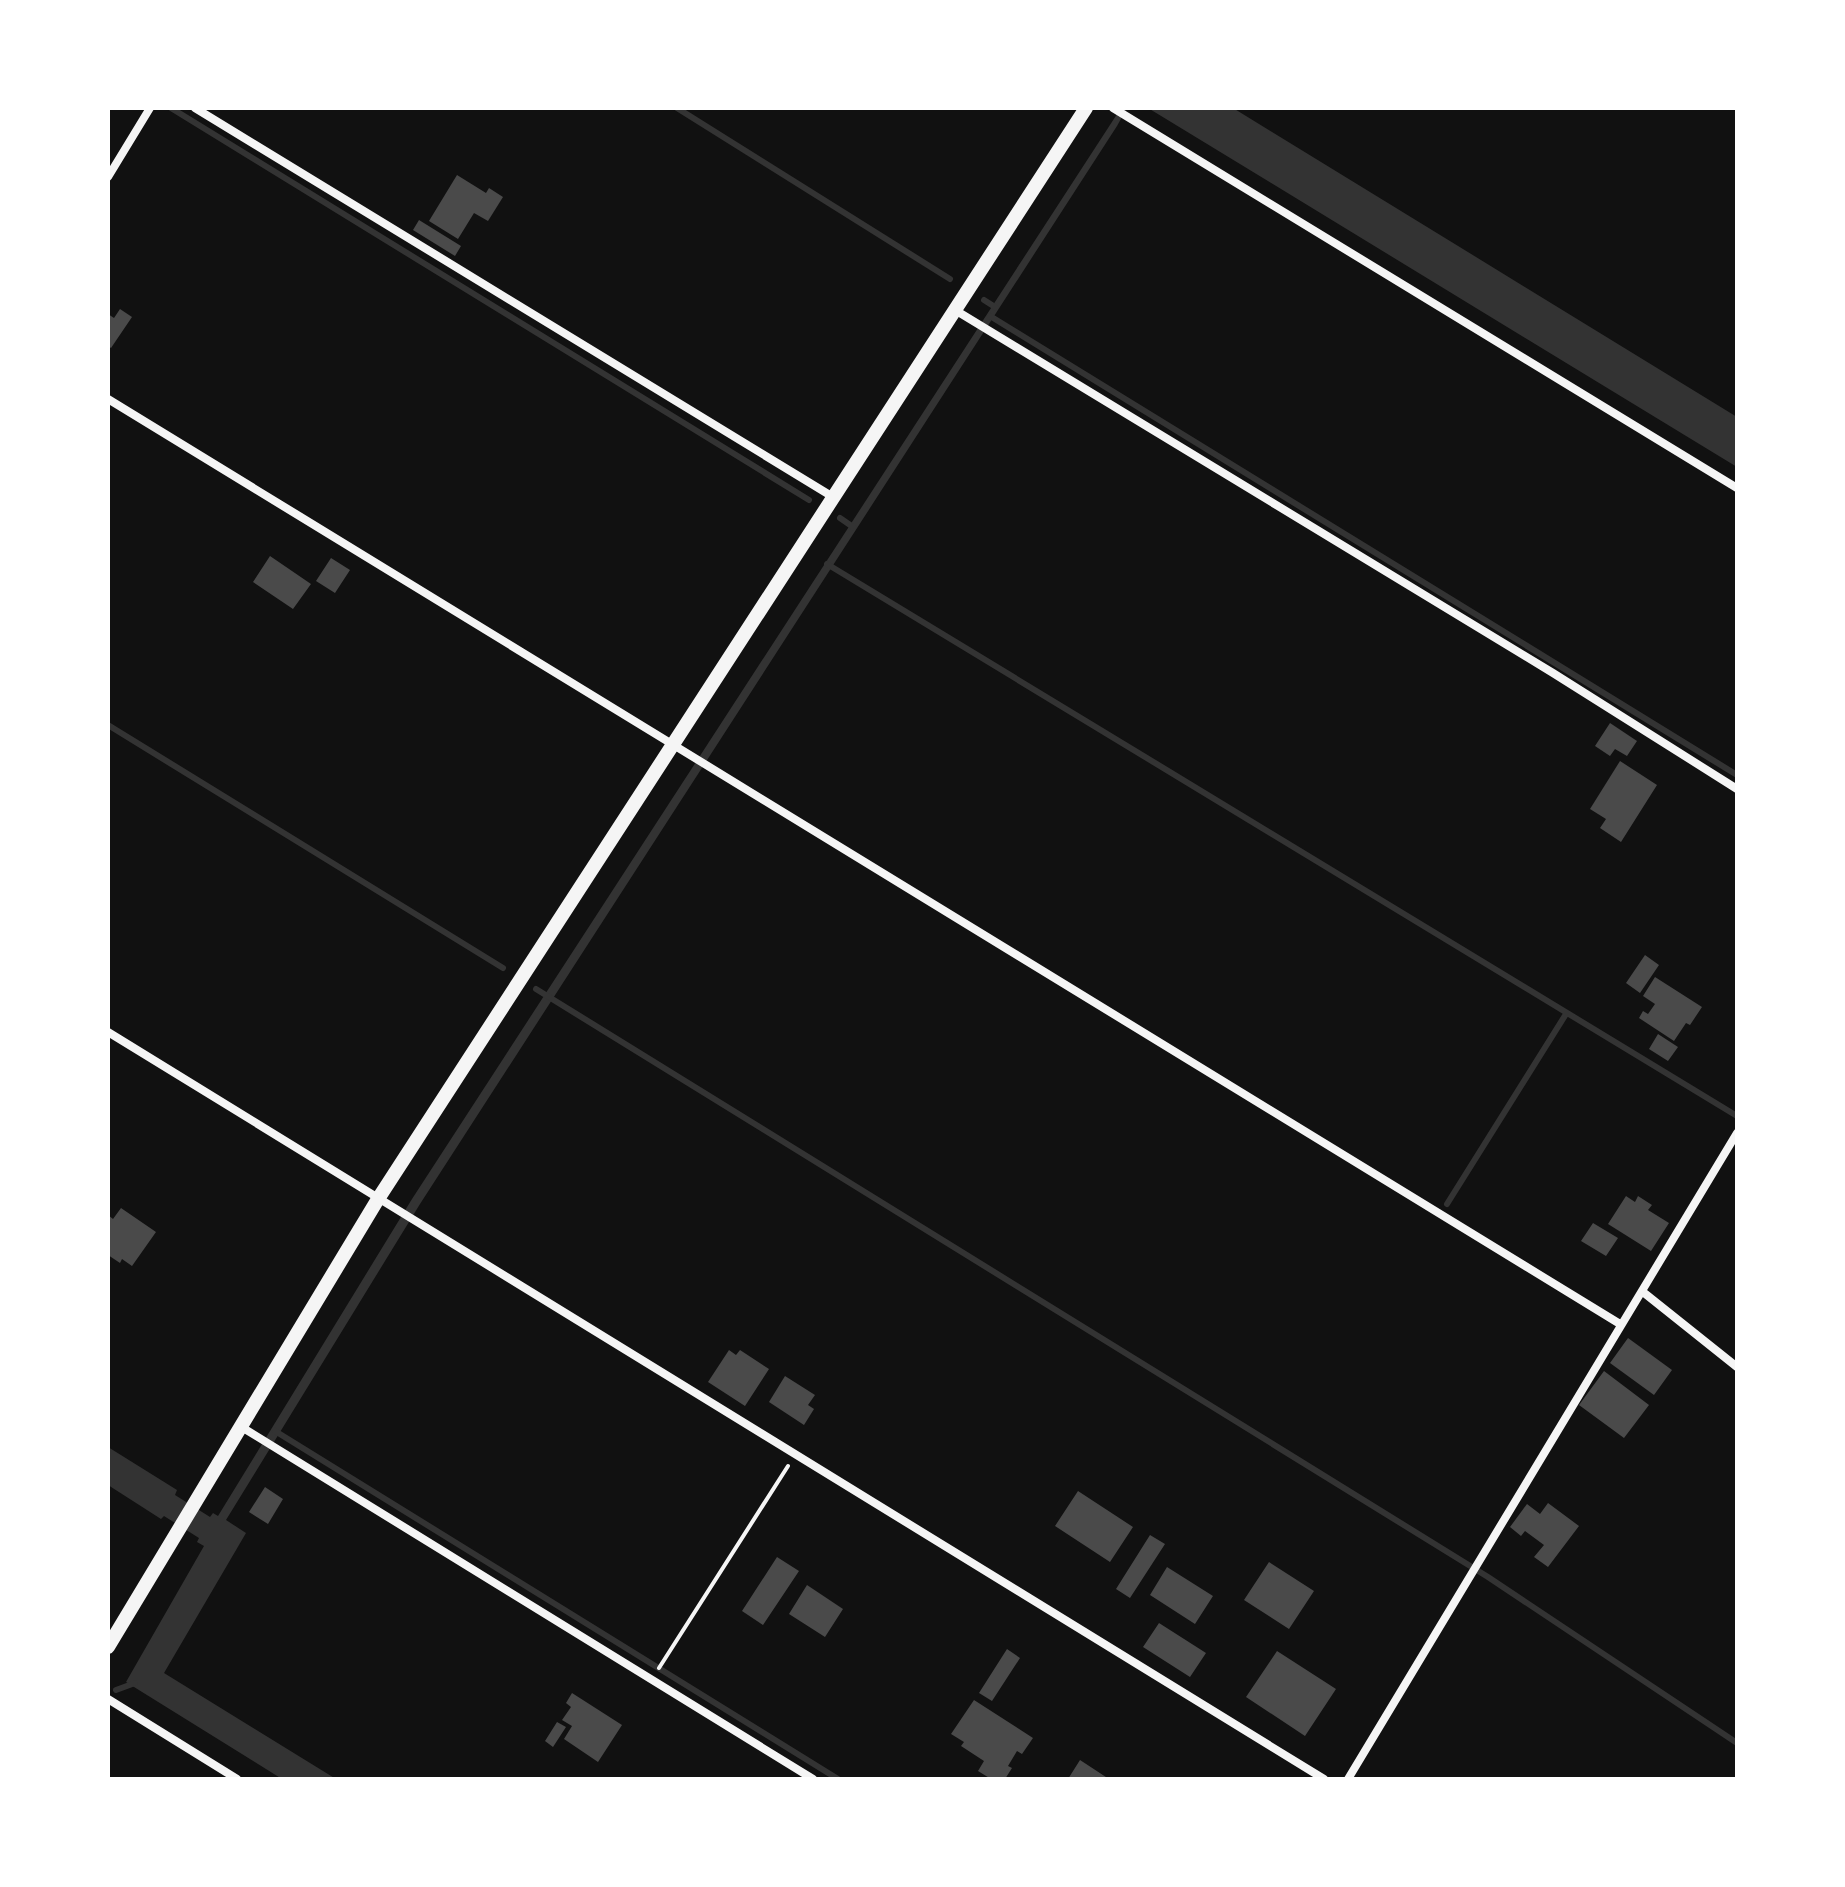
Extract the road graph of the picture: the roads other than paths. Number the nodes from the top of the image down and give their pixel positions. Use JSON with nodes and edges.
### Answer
{"nodes":[{"id":1,"x":150,"y":108,"type":"edge"},
{"id":2,"x":195,"y":108,"type":"edge"},
{"id":3,"x":1086,"y":108,"type":"edge"},
{"id":4,"x":1118,"y":111,"type":"edge"},
{"id":5,"x":108,"y":177,"type":"edge"},
{"id":6,"x":955,"y":310,"type":"junction"},
{"id":7,"x":108,"y":399,"type":"edge"},
{"id":8,"x":1737,"y":488,"type":"edge"},
{"id":9,"x":833,"y":497,"type":"junction"},
{"id":10,"x":673,"y":744,"type":"junction"},
{"id":11,"x":1737,"y":789,"type":"edge"},
{"id":12,"x":108,"y":1032,"type":"edge"},
{"id":13,"x":1737,"y":1133,"type":"edge"},
{"id":14,"x":378,"y":1199,"type":"junction"},
{"id":15,"x":1643,"y":1292,"type":"junction"},
{"id":16,"x":1620,"y":1324,"type":"junction"},
{"id":17,"x":1737,"y":1367,"type":"edge"},
{"id":18,"x":240,"y":1426,"type":"junction"},
{"id":19,"x":108,"y":1647,"type":"edge"},
{"id":20,"x":108,"y":1699,"type":"edge"},
{"id":21,"x":237,"y":1779,"type":"edge"},
{"id":22,"x":813,"y":1779,"type":"edge"},
{"id":23,"x":1324,"y":1779,"type":"edge"},
{"id":24,"x":1348,"y":1779,"type":"edge"}],
"edges":[{"from":1,"to":5,"type":"street"},
{"from":2,"to":9,"type":"street"},
{"from":3,"to":6,"type":"street"},
{"from":4,"to":8,"type":"street"},
{"from":6,"to":9,"type":"street"},
{"from":6,"to":11,"type":"street"},
{"from":7,"to":10,"type":"street"},
{"from":9,"to":10,"type":"street"},
{"from":10,"to":14,"type":"street"},
{"from":10,"to":16,"type":"street"},
{"from":12,"to":14,"type":"street"},
{"from":13,"to":15,"type":"street"},
{"from":14,"to":18,"type":"street"},
{"from":14,"to":23,"type":"street"},
{"from":15,"to":16,"type":"street"},
{"from":15,"to":17,"type":"street"},
{"from":16,"to":24,"type":"street"},
{"from":18,"to":19,"type":"street"},
{"from":18,"to":22,"type":"street"},
{"from":20,"to":21,"type":"street"}]}
